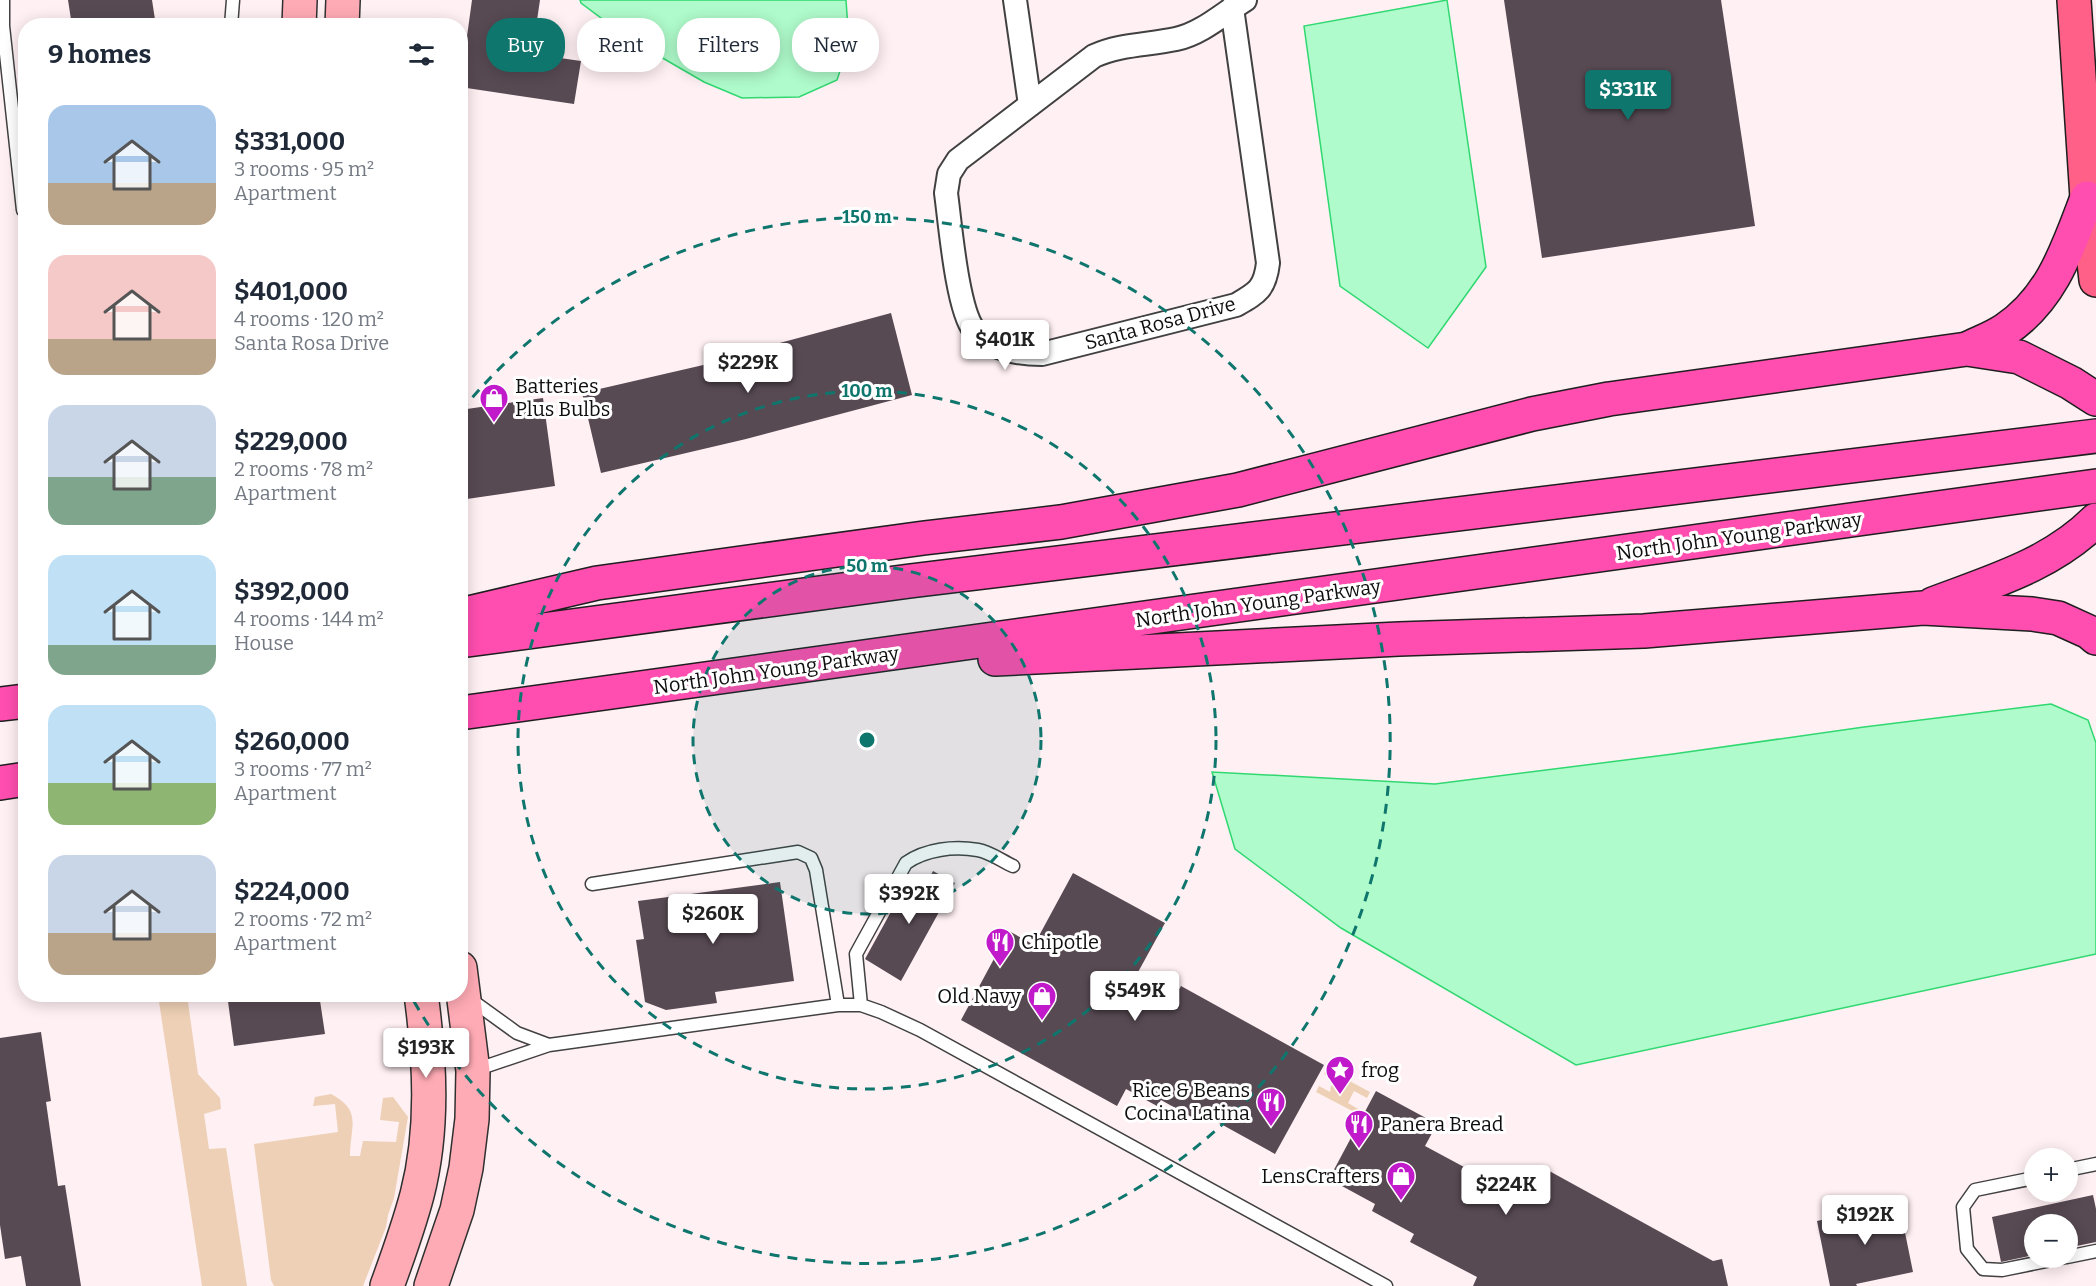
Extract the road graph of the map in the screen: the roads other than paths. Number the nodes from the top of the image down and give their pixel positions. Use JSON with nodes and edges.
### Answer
{"nodes":[{"id":1,"x":3,"y":0,"type":"edge"},
{"id":2,"x":233,"y":0,"type":"edge"},
{"id":3,"x":300,"y":0,"type":"edge"},
{"id":4,"x":343,"y":0,"type":"edge"},
{"id":5,"x":1015,"y":0,"type":"edge"},
{"id":6,"x":2074,"y":0,"type":"edge"},
{"id":7,"x":1239,"y":4,"type":"edge"},
{"id":8,"x":232,"y":18,"type":"edge"},
{"id":9,"x":299,"y":18,"type":"edge"},
{"id":10,"x":342,"y":18,"type":"edge"},
{"id":11,"x":1029,"y":105,"type":"junction"},
{"id":12,"x":18,"y":166,"type":"edge"},
{"id":13,"x":2087,"y":198,"type":"junction"},
{"id":14,"x":2096,"y":280,"type":"edge"},
{"id":15,"x":1967,"y":349,"type":"junction"},
{"id":16,"x":2096,"y":399,"type":"edge"},
{"id":17,"x":2096,"y":436,"type":"edge"},
{"id":18,"x":2096,"y":486,"type":"edge"},
{"id":19,"x":2096,"y":520,"type":"edge"},
{"id":20,"x":1923,"y":608,"type":"junction"},
{"id":21,"x":468,"y":613,"type":"edge"},
{"id":22,"x":2096,"y":638,"type":"edge"},
{"id":23,"x":468,"y":640,"type":"edge"},
{"id":24,"x":685,"y":683,"type":"junction"},
{"id":25,"x":18,"y":702,"type":"edge"},
{"id":26,"x":0,"y":704,"type":"edge"},
{"id":27,"x":468,"y":712,"type":"edge"},
{"id":28,"x":18,"y":781,"type":"edge"},
{"id":29,"x":0,"y":783,"type":"edge"},
{"id":30,"x":1013,"y":866,"type":"dead end"},
{"id":31,"x":592,"y":884,"type":"dead end"},
{"id":32,"x":468,"y":987,"type":"edge"},
{"id":33,"x":422,"y":1002,"type":"edge"},
{"id":34,"x":464,"y":1002,"type":"edge"},
{"id":35,"x":838,"y":1005,"type":"junction"},
{"id":36,"x":861,"y":1005,"type":"junction"},
{"id":37,"x":426,"y":1029,"type":"junction"},
{"id":38,"x":549,"y":1045,"type":"junction"},
{"id":39,"x":472,"y":1071,"type":"junction"},
{"id":40,"x":2096,"y":1164,"type":"edge"},
{"id":41,"x":2078,"y":1168,"type":"edge"},
{"id":42,"x":2024,"y":1180,"type":"edge"},
{"id":43,"x":2096,"y":1251,"type":"edge"},
{"id":44,"x":2078,"y":1255,"type":"edge"},
{"id":45,"x":2024,"y":1266,"type":"edge"},
{"id":46,"x":387,"y":1286,"type":"edge"},
{"id":47,"x":431,"y":1286,"type":"edge"},
{"id":48,"x":1386,"y":1286,"type":"edge"}],
"edges":[{"from":1,"to":12,"type":"lane"},
{"from":2,"to":8,"type":"lane"},
{"from":3,"to":9,"type":"street"},
{"from":4,"to":10,"type":"street"},
{"from":5,"to":11,"type":"street"},
{"from":6,"to":13,"type":"main road"},
{"from":7,"to":11,"type":"street","name":"Santa Rosa Drive"},
{"from":7,"to":11,"type":"street","name":"Santa Rosa Drive"},
{"from":13,"to":14,"type":"main road"},
{"from":13,"to":15,"type":"highway"},
{"from":15,"to":16,"type":"highway"},
{"from":15,"to":21,"type":"highway"},
{"from":17,"to":23,"type":"highway"},
{"from":18,"to":24,"type":"highway","name":"North John Young Parkway"},
{"from":19,"to":20,"type":"highway"},
{"from":20,"to":22,"type":"highway"},
{"from":20,"to":24,"type":"highway"},
{"from":24,"to":27,"type":"highway","name":"North John Young Parkway"},
{"from":25,"to":26,"type":"highway"},
{"from":28,"to":29,"type":"highway"},
{"from":30,"to":36,"type":"lane"},
{"from":31,"to":35,"type":"lane"},
{"from":32,"to":38,"type":"lane"},
{"from":33,"to":37,"type":"street"},
{"from":34,"to":39,"type":"street"},
{"from":35,"to":36,"type":"lane"},
{"from":35,"to":38,"type":"lane"},
{"from":36,"to":48,"type":"lane"},
{"from":37,"to":39,"type":"street"},
{"from":37,"to":46,"type":"street"},
{"from":38,"to":39,"type":"lane"},
{"from":39,"to":47,"type":"street"},
{"from":40,"to":41,"type":"lane"},
{"from":42,"to":45,"type":"lane"},
{"from":43,"to":44,"type":"lane"}]}
